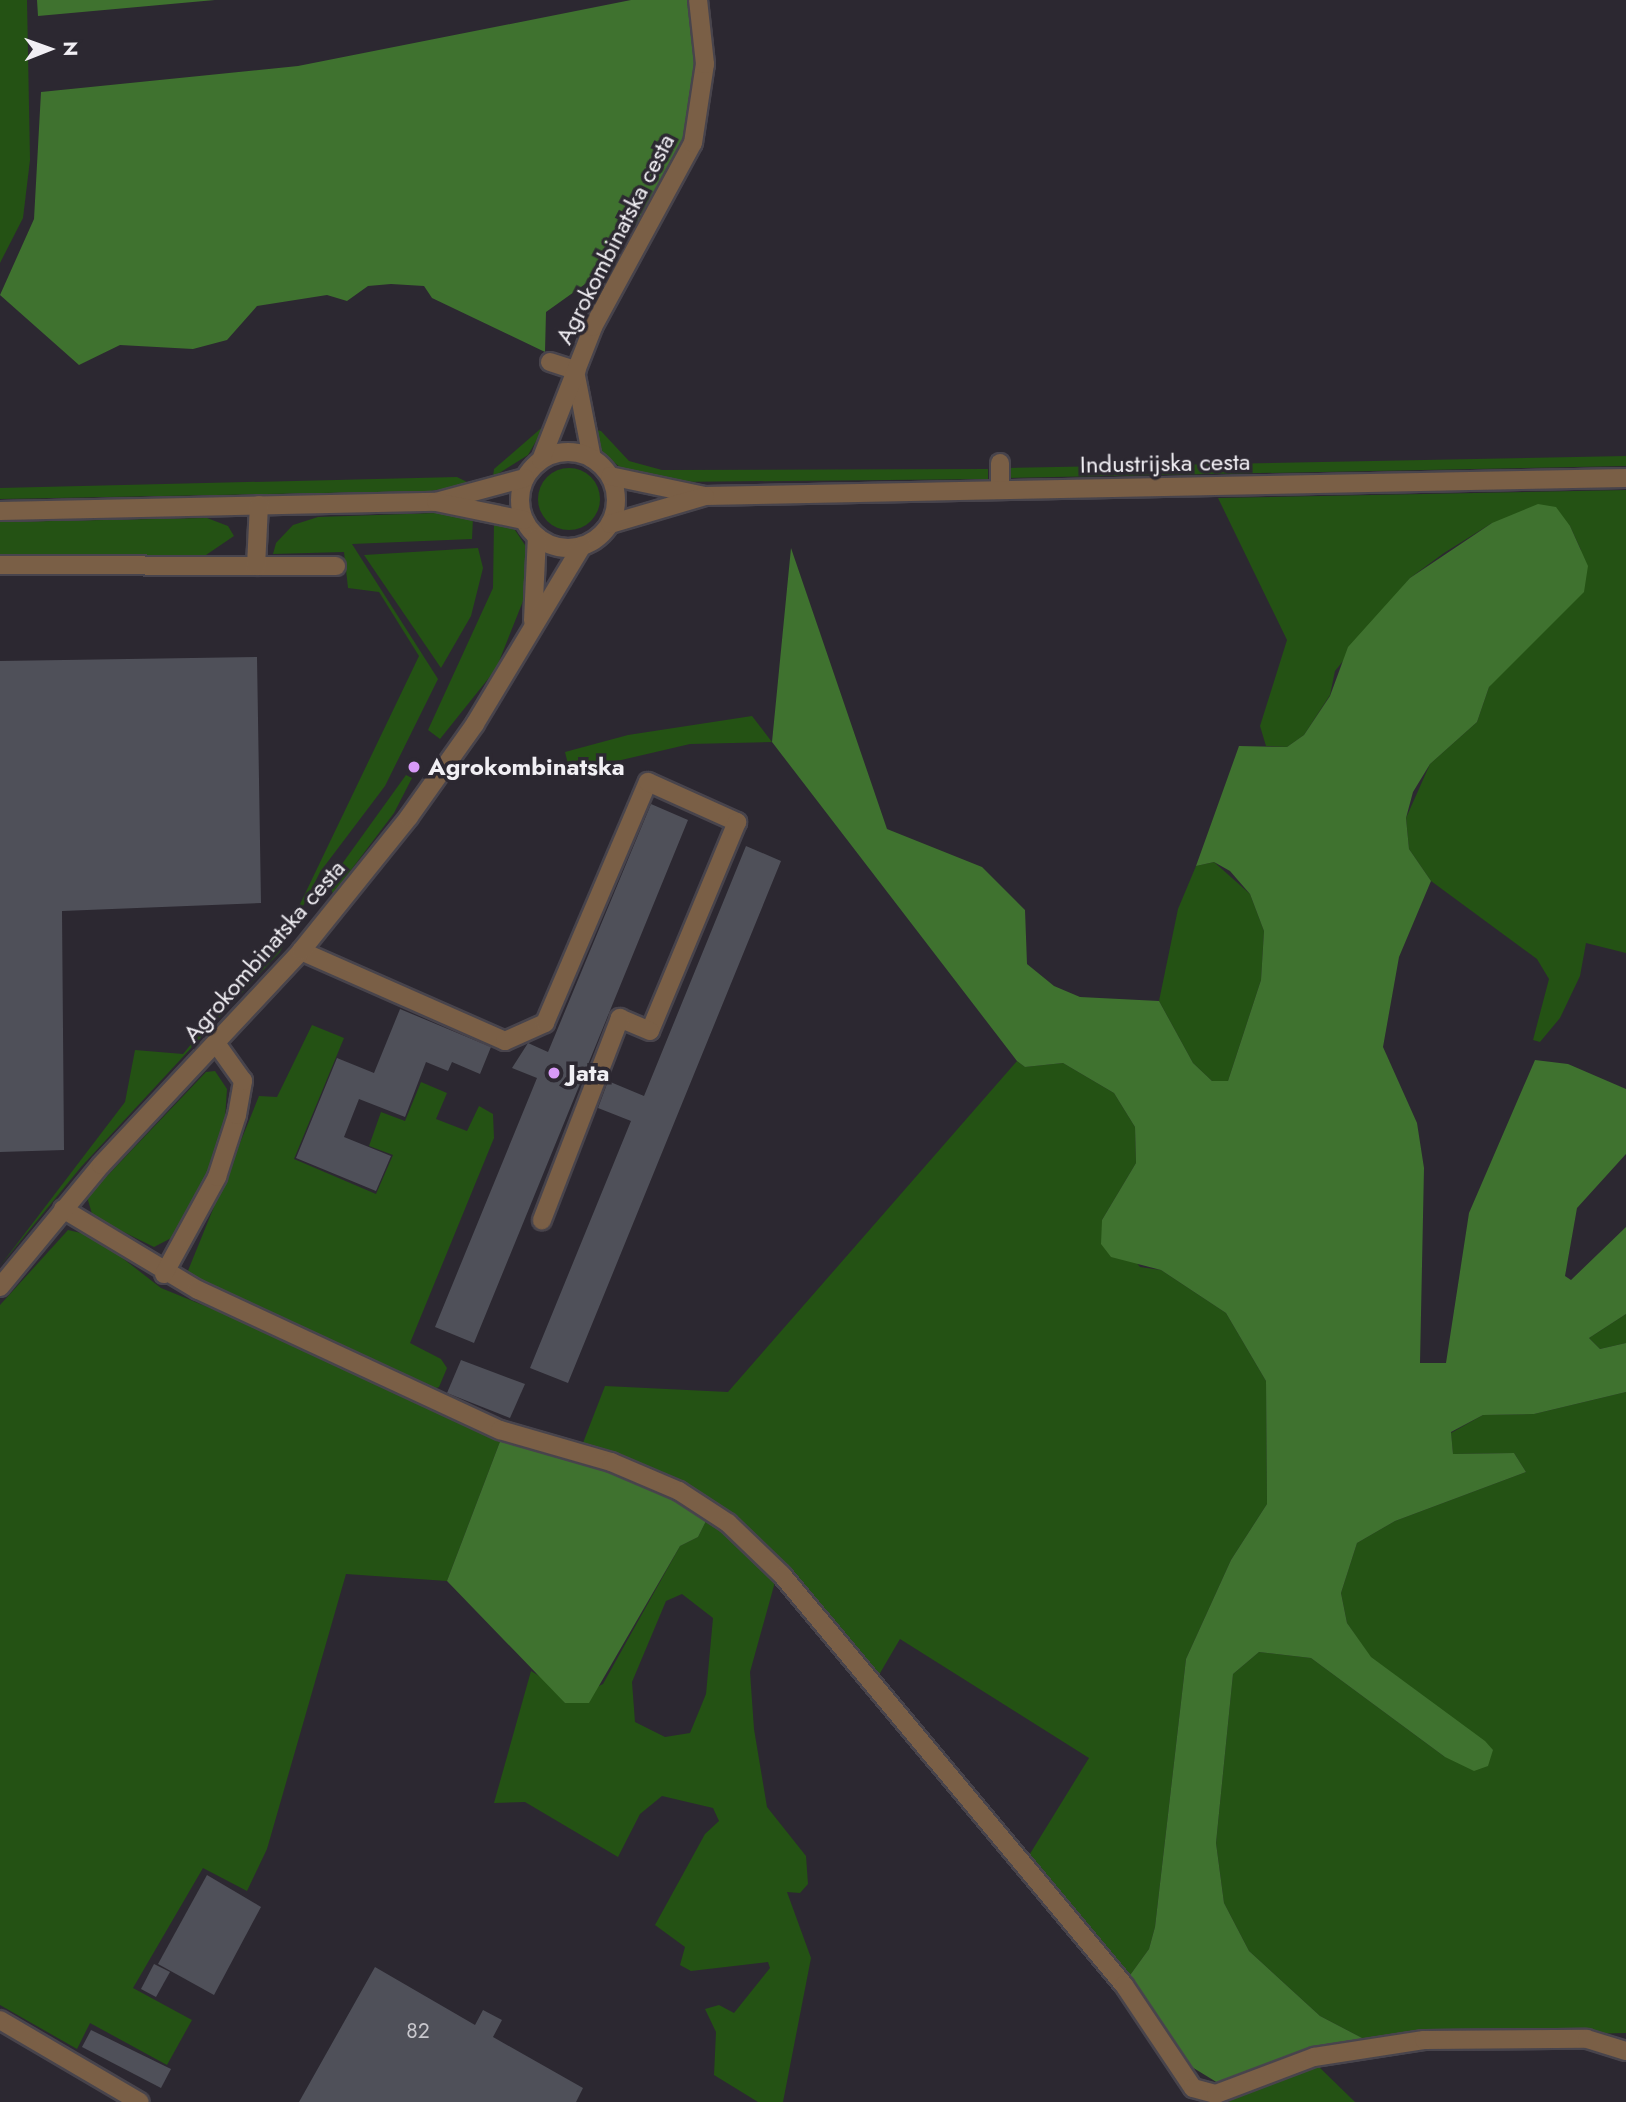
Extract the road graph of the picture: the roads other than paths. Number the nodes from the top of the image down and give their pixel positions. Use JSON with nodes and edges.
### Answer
{"nodes":[{"id":1,"x":698,"y":0,"type":"edge"},
{"id":2,"x":550,"y":362,"type":"dead end"},
{"id":3,"x":576,"y":373,"type":"junction"},
{"id":4,"x":592,"y":458,"type":"junction"},
{"id":5,"x":541,"y":460,"type":"junction"},
{"id":6,"x":1000,"y":463,"type":"dead end"},
{"id":7,"x":610,"y":476,"type":"junction"},
{"id":8,"x":524,"y":478,"type":"junction"},
{"id":9,"x":1626,"y":478,"type":"edge"},
{"id":10,"x":1000,"y":490,"type":"junction"},
{"id":11,"x":705,"y":496,"type":"junction"},
{"id":12,"x":436,"y":502,"type":"junction"},
{"id":13,"x":259,"y":505,"type":"junction"},
{"id":14,"x":0,"y":511,"type":"edge"},
{"id":15,"x":524,"y":520,"type":"junction"},
{"id":16,"x":610,"y":524,"type":"junction"},
{"id":17,"x":537,"y":537,"type":"junction"},
{"id":18,"x":582,"y":547,"type":"junction"},
{"id":19,"x":0,"y":565,"type":"edge"},
{"id":20,"x":256,"y":566,"type":"junction"},
{"id":21,"x":336,"y":566,"type":"dead end"},
{"id":22,"x":533,"y":621,"type":"junction"},
{"id":23,"x":301,"y":951,"type":"junction"},
{"id":24,"x":218,"y":1045,"type":"junction"},
{"id":25,"x":63,"y":1209,"type":"junction"},
{"id":26,"x":542,"y":1220,"type":"dead end"},
{"id":27,"x":164,"y":1274,"type":"junction"},
{"id":28,"x":0,"y":1287,"type":"edge"},
{"id":29,"x":0,"y":2020,"type":"edge"},
{"id":30,"x":1626,"y":2051,"type":"edge"},
{"id":31,"x":1198,"y":2095,"type":"edge"},
{"id":32,"x":140,"y":2102,"type":"edge"}],
"edges":[{"from":1,"to":3,"type":"street","name":"Agrokombinatska cesta"},
{"from":2,"to":3,"type":"street"},
{"from":3,"to":4,"type":"street","name":"Agrokombinatska cesta"},
{"from":3,"to":5,"type":"street","name":"Agrokombinatska cesta"},
{"from":4,"to":5,"type":"street"},
{"from":4,"to":7,"type":"street"},
{"from":5,"to":8,"type":"street"},
{"from":6,"to":10,"type":"street"},
{"from":7,"to":11,"type":"street","name":"Industrijska cesta"},
{"from":7,"to":16,"type":"street"},
{"from":8,"to":12,"type":"street"},
{"from":8,"to":15,"type":"street"},
{"from":9,"to":10,"type":"street","name":"Industrijska cesta"},
{"from":10,"to":11,"type":"street","name":"Industrijska cesta"},
{"from":11,"to":16,"type":"street","name":"Industrijska cesta"},
{"from":12,"to":13,"type":"street"},
{"from":12,"to":15,"type":"street"},
{"from":13,"to":14,"type":"street"},
{"from":13,"to":20,"type":"street"},
{"from":15,"to":17,"type":"street"},
{"from":16,"to":18,"type":"street"},
{"from":17,"to":18,"type":"street"},
{"from":17,"to":22,"type":"street","name":"Agrokombinatska cesta"},
{"from":18,"to":22,"type":"street","name":"Agrokombinatska cesta"},
{"from":19,"to":20,"type":"street"},
{"from":20,"to":21,"type":"street"},
{"from":22,"to":23,"type":"street","name":"Agrokombinatska cesta"},
{"from":23,"to":24,"type":"street","name":"Agrokombinatska cesta"},
{"from":23,"to":26,"type":"street"},
{"from":24,"to":25,"type":"street","name":"Agrokombinatska cesta"},
{"from":24,"to":27,"type":"street"},
{"from":25,"to":27,"type":"street"},
{"from":25,"to":28,"type":"street","name":"Agrokombinatska cesta"},
{"from":27,"to":31,"type":"street"},
{"from":29,"to":32,"type":"street"},
{"from":30,"to":31,"type":"street"}]}
